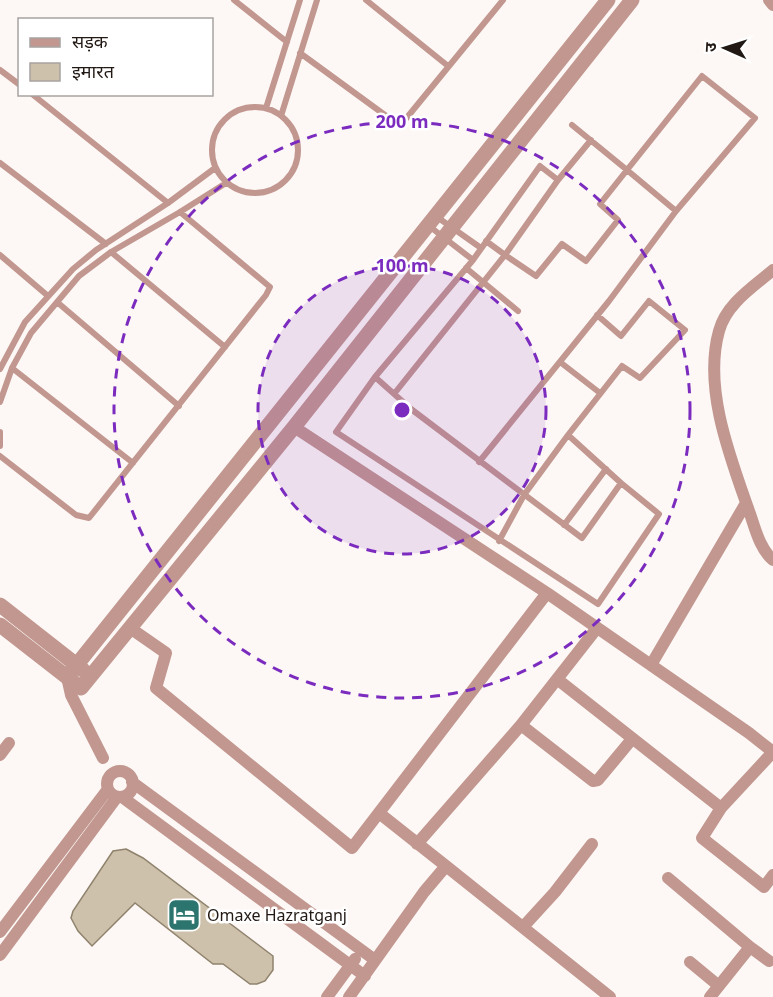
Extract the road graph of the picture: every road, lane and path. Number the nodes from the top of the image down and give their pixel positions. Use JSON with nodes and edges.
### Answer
{"nodes":[{"id":1,"x":234,"y":0,"type":"edge"},
{"id":2,"x":300,"y":0,"type":"edge"},
{"id":3,"x":317,"y":0,"type":"edge"},
{"id":4,"x":366,"y":0,"type":"edge"},
{"id":5,"x":502,"y":0,"type":"edge"},
{"id":6,"x":608,"y":0,"type":"edge"},
{"id":7,"x":632,"y":0,"type":"edge"},
{"id":8,"x":769,"y":0,"type":"edge"},
{"id":9,"x":773,"y":5,"type":"edge"},
{"id":10,"x":287,"y":42,"type":"junction"},
{"id":11,"x":300,"y":53,"type":"junction"},
{"id":12,"x":448,"y":66,"type":"junction"},
{"id":13,"x":0,"y":70,"type":"edge"},
{"id":14,"x":18,"y":84,"type":"edge"},
{"id":15,"x":35,"y":96,"type":"edge"},
{"id":16,"x":266,"y":108,"type":"junction"},
{"id":17,"x":281,"y":116,"type":"junction"},
{"id":18,"x":572,"y":125,"type":"dead end"},
{"id":19,"x":591,"y":141,"type":"junction"},
{"id":20,"x":0,"y":164,"type":"edge"},
{"id":21,"x":215,"y":168,"type":"junction"},
{"id":22,"x":627,"y":170,"type":"junction"},
{"id":23,"x":558,"y":180,"type":"junction"},
{"id":24,"x":226,"y":183,"type":"junction"},
{"id":25,"x":168,"y":203,"type":"junction"},
{"id":26,"x":676,"y":211,"type":"junction"},
{"id":27,"x":180,"y":212,"type":"junction"},
{"id":28,"x":433,"y":221,"type":"junction"},
{"id":29,"x":448,"y":233,"type":"junction"},
{"id":30,"x":486,"y":241,"type":"junction"},
{"id":31,"x":106,"y":244,"type":"junction"},
{"id":32,"x":481,"y":248,"type":"junction"},
{"id":33,"x":111,"y":252,"type":"junction"},
{"id":34,"x":0,"y":255,"type":"edge"},
{"id":35,"x":504,"y":255,"type":"junction"},
{"id":36,"x":473,"y":260,"type":"junction"},
{"id":37,"x":466,"y":268,"type":"junction"},
{"id":38,"x":773,"y":270,"type":"edge"},
{"id":39,"x":484,"y":283,"type":"junction"},
{"id":40,"x":48,"y":296,"type":"junction"},
{"id":41,"x":57,"y":302,"type":"junction"},
{"id":42,"x":518,"y":311,"type":"dead end"},
{"id":43,"x":597,"y":315,"type":"junction"},
{"id":44,"x":225,"y":347,"type":"junction"},
{"id":45,"x":1,"y":359,"type":"edge"},
{"id":46,"x":560,"y":362,"type":"junction"},
{"id":47,"x":12,"y":368,"type":"junction"},
{"id":48,"x":0,"y":369,"type":"edge"},
{"id":49,"x":375,"y":377,"type":"junction"},
{"id":50,"x":600,"y":393,"type":"junction"},
{"id":51,"x":394,"y":394,"type":"junction"},
{"id":52,"x":0,"y":402,"type":"edge"},
{"id":53,"x":179,"y":406,"type":"junction"},
{"id":54,"x":294,"y":427,"type":"junction"},
{"id":55,"x":0,"y":432,"type":"edge"},
{"id":56,"x":568,"y":435,"type":"junction"},
{"id":57,"x":0,"y":446,"type":"edge"},
{"id":58,"x":0,"y":456,"type":"edge"},
{"id":59,"x":479,"y":462,"type":"junction"},
{"id":60,"x":133,"y":464,"type":"junction"},
{"id":61,"x":606,"y":469,"type":"junction"},
{"id":62,"x":621,"y":483,"type":"junction"},
{"id":63,"x":525,"y":495,"type":"junction"},
{"id":64,"x":747,"y":503,"type":"junction"},
{"id":65,"x":564,"y":525,"type":"junction"},
{"id":66,"x":500,"y":541,"type":"junction"},
{"id":67,"x":773,"y":560,"type":"edge"},
{"id":68,"x":547,"y":593,"type":"junction"},
{"id":69,"x":0,"y":605,"type":"edge"},
{"id":70,"x":0,"y":625,"type":"edge"},
{"id":71,"x":130,"y":628,"type":"junction"},
{"id":72,"x":597,"y":628,"type":"junction"},
{"id":73,"x":651,"y":665,"type":"junction"},
{"id":74,"x":71,"y":671,"type":"junction"},
{"id":75,"x":92,"y":675,"type":"junction"},
{"id":76,"x":557,"y":679,"type":"junction"},
{"id":77,"x":81,"y":688,"type":"junction"},
{"id":78,"x":80,"y":709,"type":"junction"},
{"id":79,"x":521,"y":725,"type":"junction"},
{"id":80,"x":632,"y":739,"type":"junction"},
{"id":81,"x":9,"y":743,"type":"dead end"},
{"id":82,"x":0,"y":755,"type":"edge"},
{"id":83,"x":103,"y":758,"type":"junction"},
{"id":84,"x":121,"y":771,"type":"junction"},
{"id":85,"x":132,"y":782,"type":"junction"},
{"id":86,"x":114,"y":790,"type":"junction"},
{"id":87,"x":721,"y":808,"type":"junction"},
{"id":88,"x":379,"y":813,"type":"junction"},
{"id":89,"x":417,"y":844,"type":"junction"},
{"id":90,"x":592,"y":844,"type":"dead end"},
{"id":91,"x":220,"y":846,"type":"junction"},
{"id":92,"x":208,"y":860,"type":"junction"},
{"id":93,"x":446,"y":866,"type":"junction"},
{"id":94,"x":773,"y":875,"type":"edge"},
{"id":95,"x":668,"y":878,"type":"dead end"},
{"id":96,"x":769,"y":890,"type":"edge"},
{"id":97,"x":25,"y":899,"type":"junction"},
{"id":98,"x":35,"y":908,"type":"junction"},
{"id":99,"x":523,"y":927,"type":"junction"},
{"id":100,"x":0,"y":932,"type":"edge"},
{"id":101,"x":750,"y":947,"type":"junction"},
{"id":102,"x":361,"y":950,"type":"junction"},
{"id":103,"x":0,"y":955,"type":"edge"},
{"id":104,"x":375,"y":960,"type":"junction"},
{"id":105,"x":770,"y":961,"type":"dead end"},
{"id":106,"x":690,"y":962,"type":"dead end"},
{"id":107,"x":351,"y":965,"type":"junction"},
{"id":108,"x":364,"y":976,"type":"junction"},
{"id":109,"x":719,"y":986,"type":"junction"},
{"id":110,"x":327,"y":997,"type":"edge"},
{"id":111,"x":349,"y":997,"type":"edge"},
{"id":112,"x":610,"y":997,"type":"edge"},
{"id":113,"x":710,"y":997,"type":"edge"}],
"edges":[{"from":1,"to":10,"type":"lane"},
{"from":2,"to":10,"type":"lane"},
{"from":3,"to":11,"type":"lane"},
{"from":4,"to":12,"type":"lane"},
{"from":5,"to":12,"type":"lane"},
{"from":6,"to":28,"type":"street"},
{"from":7,"to":29,"type":"street"},
{"from":8,"to":9,"type":"street"},
{"from":10,"to":16,"type":"lane"},
{"from":11,"to":12,"type":"lane"},
{"from":11,"to":17,"type":"lane"},
{"from":13,"to":14,"type":"lane"},
{"from":15,"to":25,"type":"lane"},
{"from":16,"to":17,"type":"lane"},
{"from":16,"to":21,"type":"lane"},
{"from":17,"to":24,"type":"lane"},
{"from":18,"to":19,"type":"lane"},
{"from":19,"to":22,"type":"lane"},
{"from":19,"to":23,"type":"lane"},
{"from":20,"to":31,"type":"lane"},
{"from":21,"to":24,"type":"lane"},
{"from":21,"to":25,"type":"lane"},
{"from":22,"to":26,"type":"lane"},
{"from":22,"to":26,"type":"lane"},
{"from":22,"to":35,"type":"lane"},
{"from":23,"to":30,"type":"lane"},
{"from":23,"to":35,"type":"lane"},
{"from":24,"to":27,"type":"lane"},
{"from":25,"to":31,"type":"lane"},
{"from":26,"to":43,"type":"lane"},
{"from":27,"to":33,"type":"lane"},
{"from":27,"to":44,"type":"lane"},
{"from":28,"to":29,"type":"lane"},
{"from":28,"to":29,"type":"lane"},
{"from":28,"to":74,"type":"street"},
{"from":29,"to":32,"type":"lane"},
{"from":29,"to":36,"type":"lane"},
{"from":29,"to":54,"type":"street"},
{"from":30,"to":32,"type":"lane"},
{"from":30,"to":35,"type":"lane"},
{"from":31,"to":40,"type":"lane"},
{"from":32,"to":36,"type":"lane"},
{"from":33,"to":41,"type":"lane"},
{"from":33,"to":44,"type":"lane"},
{"from":34,"to":40,"type":"lane"},
{"from":35,"to":39,"type":"lane"},
{"from":36,"to":37,"type":"lane"},
{"from":37,"to":39,"type":"lane"},
{"from":37,"to":49,"type":"lane"},
{"from":38,"to":64,"type":"street"},
{"from":39,"to":42,"type":"lane"},
{"from":39,"to":51,"type":"lane"},
{"from":40,"to":45,"type":"lane"},
{"from":41,"to":47,"type":"lane"},
{"from":41,"to":53,"type":"lane"},
{"from":43,"to":46,"type":"lane"},
{"from":43,"to":50,"type":"lane"},
{"from":44,"to":53,"type":"lane"},
{"from":45,"to":48,"type":"lane"},
{"from":46,"to":50,"type":"lane"},
{"from":46,"to":59,"type":"lane"},
{"from":47,"to":52,"type":"lane"},
{"from":47,"to":60,"type":"lane"},
{"from":49,"to":51,"type":"lane"},
{"from":49,"to":66,"type":"lane"},
{"from":50,"to":56,"type":"lane"},
{"from":51,"to":59,"type":"lane"},
{"from":53,"to":60,"type":"lane"},
{"from":54,"to":68,"type":"street"},
{"from":54,"to":71,"type":"street"},
{"from":55,"to":57,"type":"lane"},
{"from":56,"to":61,"type":"lane"},
{"from":56,"to":63,"type":"lane"},
{"from":58,"to":60,"type":"lane"},
{"from":59,"to":63,"type":"lane"},
{"from":61,"to":62,"type":"lane"},
{"from":61,"to":65,"type":"lane"},
{"from":62,"to":65,"type":"lane"},
{"from":62,"to":66,"type":"lane"},
{"from":63,"to":65,"type":"lane"},
{"from":63,"to":66,"type":"lane"},
{"from":64,"to":67,"type":"street"},
{"from":64,"to":73,"type":"street"},
{"from":68,"to":72,"type":"street"},
{"from":68,"to":88,"type":"street"},
{"from":69,"to":74,"type":"street"},
{"from":70,"to":74,"type":"street"},
{"from":71,"to":75,"type":"street"},
{"from":71,"to":88,"type":"street"},
{"from":72,"to":73,"type":"street"},
{"from":72,"to":76,"type":"street"},
{"from":73,"to":87,"type":"street"},
{"from":74,"to":75,"type":"street"},
{"from":74,"to":77,"type":"street"},
{"from":74,"to":78,"type":"street"},
{"from":75,"to":77,"type":"street"},
{"from":76,"to":79,"type":"street"},
{"from":76,"to":80,"type":"street"},
{"from":77,"to":78,"type":"street"},
{"from":78,"to":83,"type":"street"},
{"from":79,"to":80,"type":"street"},
{"from":79,"to":89,"type":"street"},
{"from":80,"to":87,"type":"street"},
{"from":81,"to":82,"type":"street"},
{"from":83,"to":84,"type":"street"},
{"from":83,"to":86,"type":"street"},
{"from":84,"to":85,"type":"street"},
{"from":84,"to":86,"type":"street"},
{"from":85,"to":86,"type":"street"},
{"from":85,"to":91,"type":"street"},
{"from":86,"to":92,"type":"street"},
{"from":86,"to":97,"type":"street"},
{"from":86,"to":98,"type":"street"},
{"from":87,"to":96,"type":"street"},
{"from":88,"to":89,"type":"street"},
{"from":89,"to":93,"type":"street"},
{"from":90,"to":99,"type":"street"},
{"from":91,"to":92,"type":"street"},
{"from":91,"to":102,"type":"street"},
{"from":92,"to":107,"type":"street"},
{"from":93,"to":99,"type":"street"},
{"from":93,"to":104,"type":"street"},
{"from":94,"to":96,"type":"street"},
{"from":95,"to":101,"type":"street"},
{"from":97,"to":98,"type":"street"},
{"from":97,"to":100,"type":"street"},
{"from":98,"to":103,"type":"street"},
{"from":99,"to":112,"type":"street"},
{"from":101,"to":105,"type":"street"},
{"from":101,"to":109,"type":"street"},
{"from":102,"to":104,"type":"street"},
{"from":102,"to":107,"type":"street"},
{"from":104,"to":108,"type":"street"},
{"from":106,"to":109,"type":"street"},
{"from":107,"to":108,"type":"street"},
{"from":107,"to":110,"type":"street"},
{"from":108,"to":111,"type":"street"},
{"from":109,"to":113,"type":"street"}]}
